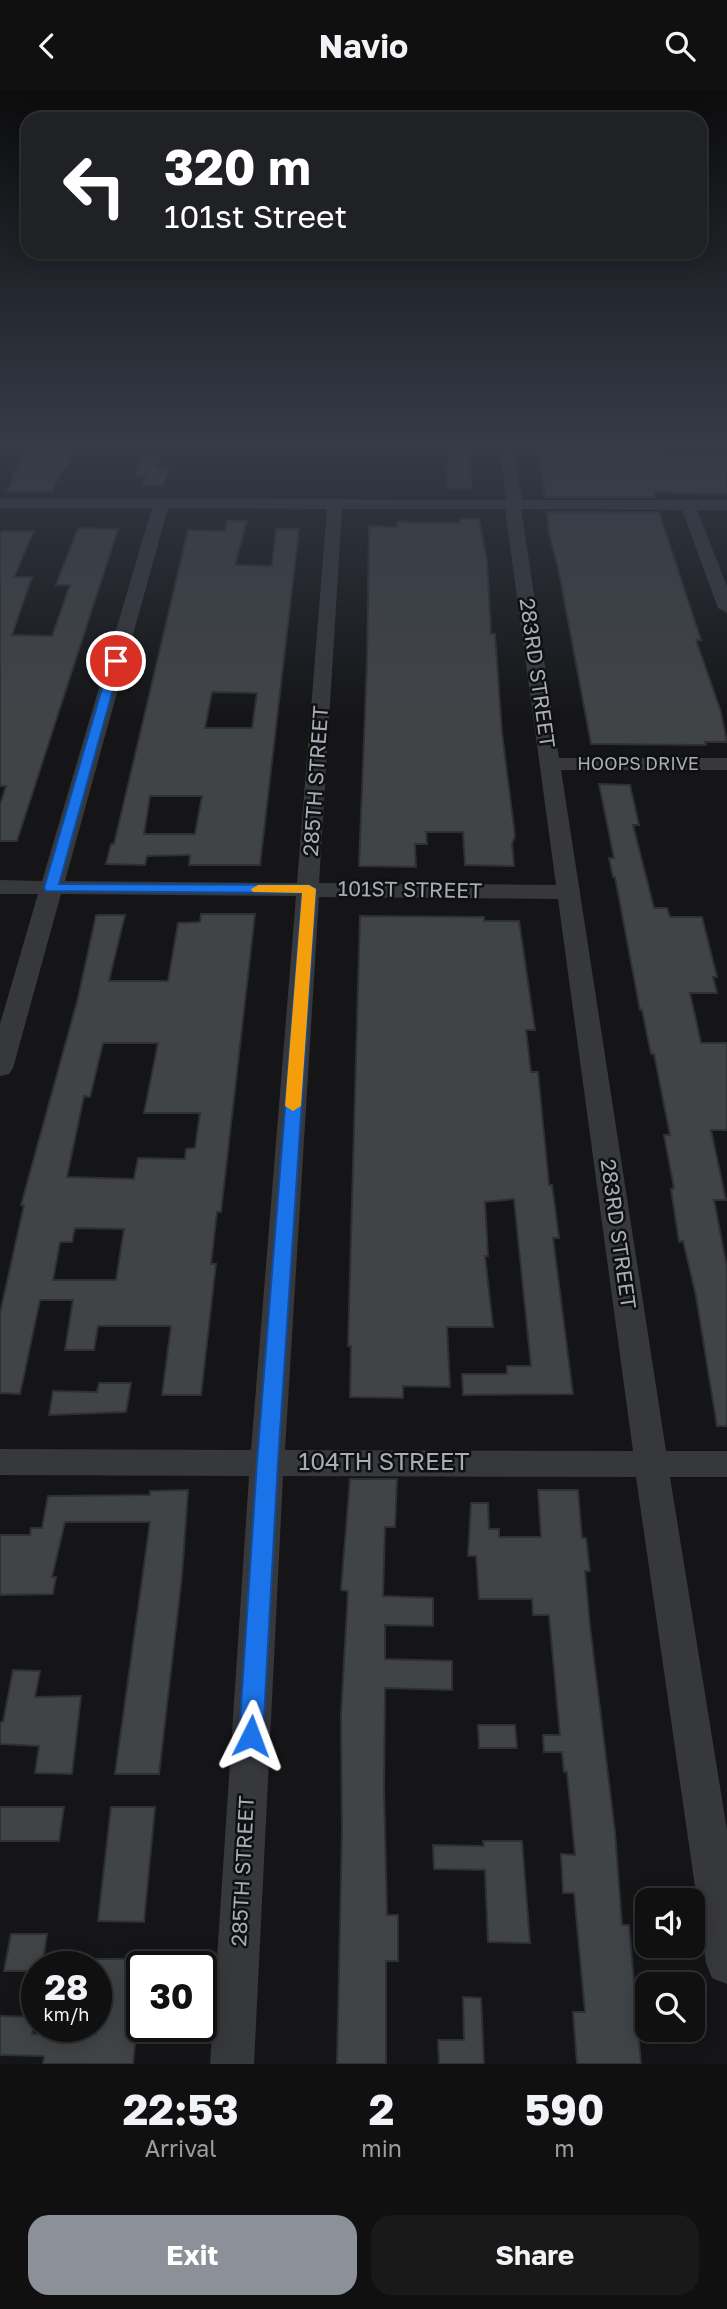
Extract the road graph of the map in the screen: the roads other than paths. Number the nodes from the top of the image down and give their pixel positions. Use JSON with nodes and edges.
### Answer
{"nodes":[{"id":1,"x":152,"y":536,"type":"edge"},
{"id":2,"x":333,"y":536,"type":"edge"},
{"id":3,"x":518,"y":536,"type":"edge"},
{"id":4,"x":701,"y":536,"type":"edge"},
{"id":5,"x":724,"y":589,"type":"edge"},
{"id":6,"x":727,"y":608,"type":"edge"},
{"id":7,"x":550,"y":764,"type":"junction"},
{"id":8,"x":727,"y":764,"type":"edge"},
{"id":9,"x":0,"y":887,"type":"edge"},
{"id":10,"x":51,"y":888,"type":"junction"},
{"id":11,"x":309,"y":889,"type":"junction"},
{"id":12,"x":569,"y":892,"type":"junction"},
{"id":13,"x":0,"y":1068,"type":"edge"},
{"id":14,"x":0,"y":1462,"type":"edge"},
{"id":15,"x":267,"y":1462,"type":"junction"},
{"id":16,"x":651,"y":1463,"type":"junction"},
{"id":17,"x":727,"y":1464,"type":"edge"},
{"id":18,"x":727,"y":1963,"type":"edge"},
{"id":19,"x":232,"y":2064,"type":"edge"}],
"edges":[{"from":1,"to":10,"type":"street"},
{"from":2,"to":11,"type":"street","name":"285TH STREET"},
{"from":3,"to":7,"type":"street","name":"283RD STREET"},
{"from":4,"to":5,"type":"street"},
{"from":5,"to":6,"type":"street"},
{"from":7,"to":8,"type":"street","name":"HOOPS DRIVE"},
{"from":7,"to":12,"type":"street","name":"283RD STREET"},
{"from":9,"to":10,"type":"street","name":"101ST STREET"},
{"from":10,"to":11,"type":"street","name":"101ST STREET"},
{"from":10,"to":13,"type":"street"},
{"from":11,"to":12,"type":"street","name":"101ST STREET"},
{"from":11,"to":15,"type":"street","name":"285TH STREET"},
{"from":12,"to":16,"type":"street","name":"283RD STREET"},
{"from":14,"to":15,"type":"street","name":"104TH STREET"},
{"from":15,"to":16,"type":"street","name":"104TH STREET"},
{"from":15,"to":19,"type":"street","name":"285TH STREET"},
{"from":16,"to":17,"type":"street","name":"104TH STREET"},
{"from":16,"to":18,"type":"street","name":"283RD STREET"}]}
